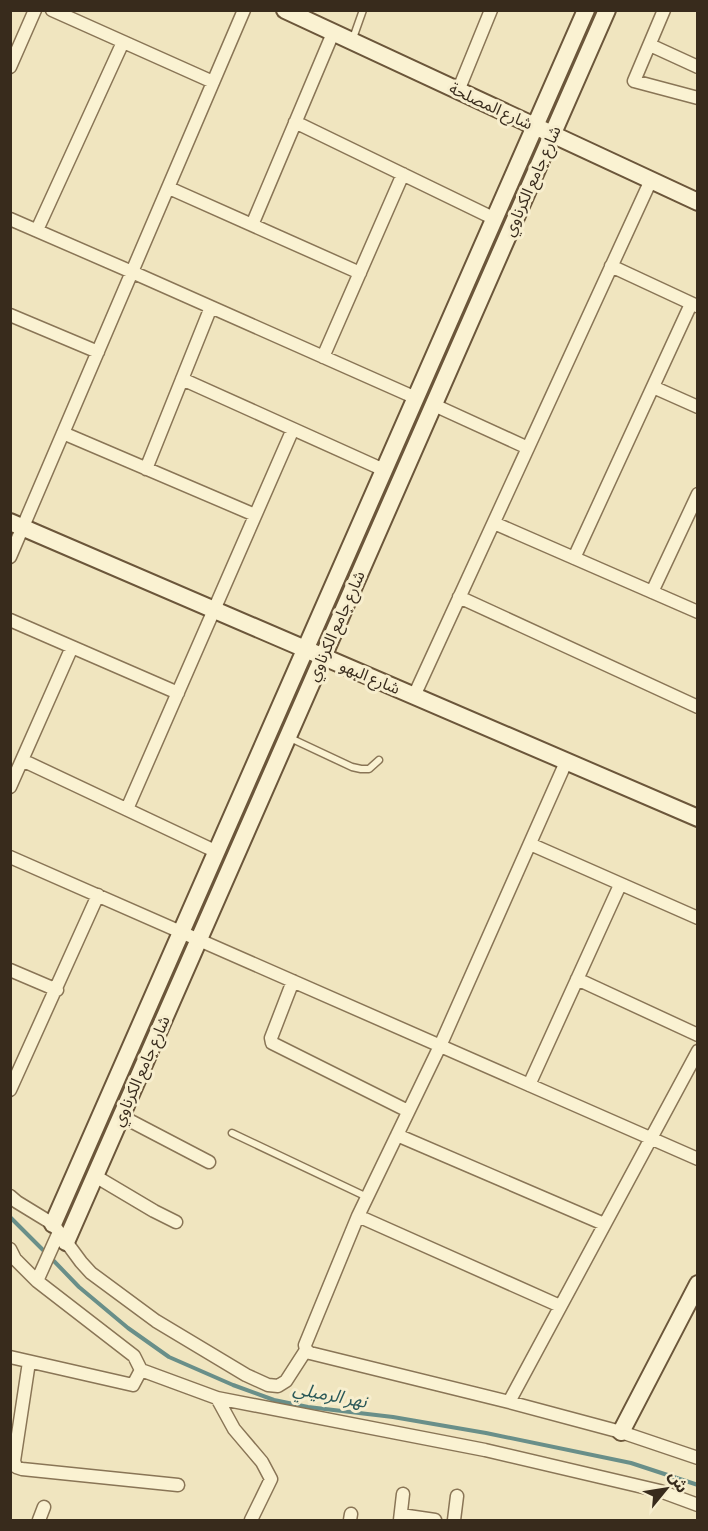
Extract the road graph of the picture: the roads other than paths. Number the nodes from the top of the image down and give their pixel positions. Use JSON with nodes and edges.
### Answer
{"nodes":[{"id":1,"x":35,"y":10,"type":"edge"},
{"id":2,"x":52,"y":10,"type":"edge"},
{"id":3,"x":244,"y":10,"type":"edge"},
{"id":4,"x":285,"y":10,"type":"edge"},
{"id":5,"x":363,"y":10,"type":"edge"},
{"id":6,"x":491,"y":10,"type":"edge"},
{"id":7,"x":586,"y":10,"type":"edge"},
{"id":8,"x":607,"y":10,"type":"edge"},
{"id":9,"x":664,"y":10,"type":"edge"},
{"id":10,"x":333,"y":33,"type":"junction"},
{"id":11,"x":123,"y":42,"type":"junction"},
{"id":12,"x":352,"y":42,"type":"junction"},
{"id":13,"x":650,"y":45,"type":"junction"},
{"id":14,"x":10,"y":67,"type":"edge"},
{"id":15,"x":698,"y":67,"type":"edge"},
{"id":16,"x":213,"y":82,"type":"junction"},
{"id":17,"x":458,"y":91,"type":"junction"},
{"id":18,"x":698,"y":98,"type":"edge"},
{"id":19,"x":296,"y":122,"type":"junction"},
{"id":20,"x":535,"y":126,"type":"junction"},
{"id":21,"x":552,"y":134,"type":"junction"},
{"id":22,"x":403,"y":174,"type":"junction"},
{"id":23,"x":651,"y":180,"type":"junction"},
{"id":24,"x":169,"y":188,"type":"junction"},
{"id":25,"x":698,"y":202,"type":"edge"},
{"id":26,"x":10,"y":219,"type":"edge"},
{"id":27,"x":495,"y":219,"type":"junction"},
{"id":28,"x":252,"y":225,"type":"junction"},
{"id":29,"x":37,"y":230,"type":"junction"},
{"id":30,"x":611,"y":266,"type":"junction"},
{"id":31,"x":132,"y":272,"type":"junction"},
{"id":32,"x":360,"y":273,"type":"junction"},
{"id":33,"x":694,"y":305,"type":"edge"},
{"id":34,"x":211,"y":307,"type":"junction"},
{"id":35,"x":10,"y":315,"type":"edge"},
{"id":36,"x":98,"y":352,"type":"junction"},
{"id":37,"x":323,"y":357,"type":"junction"},
{"id":38,"x":182,"y":379,"type":"junction"},
{"id":39,"x":653,"y":387,"type":"junction"},
{"id":40,"x":416,"y":398,"type":"junction"},
{"id":41,"x":434,"y":405,"type":"junction"},
{"id":42,"x":698,"y":407,"type":"edge"},
{"id":43,"x":292,"y":429,"type":"junction"},
{"id":44,"x":63,"y":433,"type":"junction"},
{"id":45,"x":528,"y":448,"type":"junction"},
{"id":46,"x":146,"y":468,"type":"junction"},
{"id":47,"x":384,"y":470,"type":"junction"},
{"id":48,"x":698,"y":494,"type":"edge"},
{"id":49,"x":255,"y":515,"type":"junction"},
{"id":50,"x":494,"y":523,"type":"junction"},
{"id":51,"x":17,"y":525,"type":"edge"},
{"id":52,"x":10,"y":558,"type":"edge"},
{"id":53,"x":574,"y":558,"type":"junction"},
{"id":54,"x":652,"y":592,"type":"junction"},
{"id":55,"x":459,"y":597,"type":"junction"},
{"id":56,"x":214,"y":610,"type":"junction"},
{"id":57,"x":698,"y":612,"type":"edge"},
{"id":58,"x":10,"y":620,"type":"edge"},
{"id":59,"x":72,"y":646,"type":"junction"},
{"id":60,"x":306,"y":650,"type":"junction"},
{"id":61,"x":323,"y":657,"type":"junction"},
{"id":62,"x":177,"y":693,"type":"junction"},
{"id":63,"x":414,"y":696,"type":"junction"},
{"id":64,"x":698,"y":707,"type":"edge"},
{"id":65,"x":287,"y":737,"type":"junction"},
{"id":66,"x":22,"y":760,"type":"junction"},
{"id":67,"x":379,"y":760,"type":"dead end"},
{"id":68,"x":566,"y":762,"type":"junction"},
{"id":69,"x":10,"y":787,"type":"edge"},
{"id":70,"x":127,"y":809,"type":"junction"},
{"id":71,"x":698,"y":818,"type":"edge"},
{"id":72,"x":530,"y":844,"type":"junction"},
{"id":73,"x":217,"y":852,"type":"junction"},
{"id":74,"x":10,"y":857,"type":"edge"},
{"id":75,"x":620,"y":885,"type":"junction"},
{"id":76,"x":98,"y":895,"type":"junction"},
{"id":77,"x":698,"y":918,"type":"edge"},
{"id":78,"x":181,"y":932,"type":"junction"},
{"id":79,"x":198,"y":940,"type":"junction"},
{"id":80,"x":10,"y":970,"type":"edge"},
{"id":81,"x":577,"y":979,"type":"junction"},
{"id":82,"x":293,"y":981,"type":"junction"},
{"id":83,"x":57,"y":990,"type":"junction"},
{"id":84,"x":698,"y":1035,"type":"edge"},
{"id":85,"x":440,"y":1046,"type":"junction"},
{"id":86,"x":698,"y":1051,"type":"edge"},
{"id":87,"x":529,"y":1085,"type":"junction"},
{"id":88,"x":10,"y":1090,"type":"edge"},
{"id":89,"x":408,"y":1111,"type":"junction"},
{"id":90,"x":121,"y":1116,"type":"junction"},
{"id":91,"x":232,"y":1133,"type":"dead end"},
{"id":92,"x":397,"y":1135,"type":"junction"},
{"id":93,"x":650,"y":1138,"type":"junction"},
{"id":94,"x":698,"y":1159,"type":"edge"},
{"id":95,"x":209,"y":1162,"type":"dead end"},
{"id":96,"x":94,"y":1176,"type":"junction"},
{"id":97,"x":10,"y":1196,"type":"edge"},
{"id":98,"x":367,"y":1197,"type":"junction"},
{"id":99,"x":358,"y":1216,"type":"junction"},
{"id":100,"x":176,"y":1222,"type":"dead end"},
{"id":101,"x":604,"y":1224,"type":"junction"},
{"id":102,"x":59,"y":1232,"type":"junction"},
{"id":103,"x":10,"y":1249,"type":"edge"},
{"id":104,"x":37,"y":1281,"type":"junction"},
{"id":105,"x":698,"y":1284,"type":"edge"},
{"id":106,"x":560,"y":1306,"type":"junction"},
{"id":107,"x":306,"y":1350,"type":"junction"},
{"id":108,"x":10,"y":1357,"type":"edge"},
{"id":109,"x":29,"y":1362,"type":"junction"},
{"id":110,"x":141,"y":1370,"type":"junction"},
{"id":111,"x":217,"y":1398,"type":"junction"},
{"id":112,"x":509,"y":1402,"type":"junction"},
{"id":113,"x":621,"y":1432,"type":"junction"},
{"id":114,"x":698,"y":1458,"type":"edge"},
{"id":115,"x":178,"y":1485,"type":"dead end"},
{"id":116,"x":404,"y":1494,"type":"dead end"},
{"id":117,"x":457,"y":1496,"type":"dead end"},
{"id":118,"x":698,"y":1505,"type":"edge"},
{"id":119,"x":44,"y":1507,"type":"dead end"},
{"id":120,"x":400,"y":1518,"type":"edge"},
{"id":121,"x":39,"y":1521,"type":"edge"},
{"id":122,"x":251,"y":1521,"type":"edge"},
{"id":123,"x":435,"y":1521,"type":"edge"},
{"id":124,"x":454,"y":1521,"type":"edge"}],
"edges":[{"from":1,"to":14,"type":"street"},
{"from":2,"to":11,"type":"street"},
{"from":3,"to":16,"type":"street"},
{"from":4,"to":10,"type":"main road","name":"شارع المصلحة"},
{"from":5,"to":12,"type":"lane"},
{"from":6,"to":17,"type":"street"},
{"from":7,"to":20,"type":"main road","name":"شارع جامع الكرناوي"},
{"from":8,"to":21,"type":"main road","name":"شارع جامع الكرناوي"},
{"from":9,"to":13,"type":"street"},
{"from":10,"to":12,"type":"main road","name":"شارع المصلحة"},
{"from":10,"to":19,"type":"street"},
{"from":11,"to":16,"type":"street"},
{"from":11,"to":29,"type":"street"},
{"from":12,"to":17,"type":"main road","name":"شارع المصلحة"},
{"from":13,"to":15,"type":"street"},
{"from":13,"to":18,"type":"street"},
{"from":16,"to":24,"type":"street"},
{"from":17,"to":20,"type":"main road","name":"شارع المصلحة"},
{"from":19,"to":22,"type":"street"},
{"from":19,"to":28,"type":"street"},
{"from":20,"to":21,"type":"main road","name":"شارع المصلحة"},
{"from":20,"to":27,"type":"main road","name":"شارع جامع الكرناوي"},
{"from":21,"to":23,"type":"main road","name":"شارع المصلحة"},
{"from":21,"to":41,"type":"main road","name":"شارع جامع الكرناوي"},
{"from":22,"to":27,"type":"street"},
{"from":22,"to":32,"type":"street"},
{"from":23,"to":25,"type":"main road","name":"شارع المصلحة"},
{"from":23,"to":30,"type":"street"},
{"from":24,"to":28,"type":"street"},
{"from":24,"to":31,"type":"street"},
{"from":26,"to":29,"type":"street"},
{"from":27,"to":40,"type":"main road","name":"شارع جامع الكرناوي"},
{"from":28,"to":32,"type":"street"},
{"from":29,"to":31,"type":"street"},
{"from":30,"to":33,"type":"street"},
{"from":30,"to":45,"type":"street"},
{"from":31,"to":34,"type":"street"},
{"from":31,"to":36,"type":"street"},
{"from":32,"to":37,"type":"street"},
{"from":33,"to":39,"type":"street"},
{"from":34,"to":37,"type":"street"},
{"from":34,"to":38,"type":"street"},
{"from":35,"to":36,"type":"street"},
{"from":36,"to":44,"type":"street"},
{"from":37,"to":40,"type":"street"},
{"from":38,"to":43,"type":"street"},
{"from":38,"to":46,"type":"street"},
{"from":39,"to":42,"type":"street"},
{"from":39,"to":53,"type":"street"},
{"from":40,"to":47,"type":"main road","name":"شارع جامع الكرناوي"},
{"from":41,"to":45,"type":"street"},
{"from":41,"to":61,"type":"main road","name":"شارع جامع الكرناوي"},
{"from":43,"to":47,"type":"street"},
{"from":43,"to":49,"type":"street"},
{"from":44,"to":46,"type":"street"},
{"from":44,"to":51,"type":"street"},
{"from":45,"to":50,"type":"street"},
{"from":46,"to":49,"type":"street"},
{"from":47,"to":60,"type":"main road","name":"شارع جامع الكرناوي"},
{"from":48,"to":54,"type":"street"},
{"from":49,"to":56,"type":"street"},
{"from":50,"to":53,"type":"street"},
{"from":50,"to":55,"type":"street"},
{"from":51,"to":52,"type":"street"},
{"from":51,"to":56,"type":"main road","name":"شارع البهو"},
{"from":53,"to":54,"type":"street"},
{"from":54,"to":57,"type":"street"},
{"from":55,"to":63,"type":"street"},
{"from":55,"to":64,"type":"street"},
{"from":56,"to":60,"type":"main road","name":"شارع البهو"},
{"from":56,"to":62,"type":"street"},
{"from":58,"to":59,"type":"street"},
{"from":59,"to":62,"type":"street"},
{"from":59,"to":66,"type":"street"},
{"from":60,"to":61,"type":"main road","name":"شارع البهو"},
{"from":60,"to":73,"type":"main road","name":"شارع جامع الكرناوي"},
{"from":61,"to":63,"type":"main road","name":"شارع البهو"},
{"from":61,"to":65,"type":"main road","name":"شارع جامع الكرناوي"},
{"from":62,"to":70,"type":"street"},
{"from":63,"to":68,"type":"main road","name":"شارع البهو"},
{"from":65,"to":67,"type":"lane"},
{"from":65,"to":79,"type":"main road","name":"شارع جامع الكرناوي"},
{"from":66,"to":69,"type":"street"},
{"from":66,"to":70,"type":"street"},
{"from":68,"to":71,"type":"main road","name":"شارع البهو"},
{"from":68,"to":72,"type":"street"},
{"from":70,"to":73,"type":"street"},
{"from":72,"to":75,"type":"street"},
{"from":72,"to":85,"type":"street"},
{"from":73,"to":78,"type":"main road","name":"شارع جامع الكرناوي"},
{"from":74,"to":76,"type":"street"},
{"from":75,"to":77,"type":"street"},
{"from":75,"to":81,"type":"street"},
{"from":76,"to":78,"type":"street"},
{"from":76,"to":83,"type":"street"},
{"from":78,"to":79,"type":"street"},
{"from":78,"to":102,"type":"main road","name":"شارع جامع الكرناوي"},
{"from":79,"to":82,"type":"street"},
{"from":79,"to":90,"type":"main road","name":"شارع جامع الكرناوي"},
{"from":80,"to":83,"type":"street"},
{"from":81,"to":84,"type":"street"},
{"from":81,"to":87,"type":"street"},
{"from":82,"to":85,"type":"street"},
{"from":82,"to":89,"type":"street"},
{"from":83,"to":88,"type":"street"},
{"from":85,"to":87,"type":"street"},
{"from":85,"to":89,"type":"street"},
{"from":86,"to":93,"type":"street"},
{"from":87,"to":93,"type":"street"},
{"from":89,"to":92,"type":"street"},
{"from":90,"to":95,"type":"street"},
{"from":90,"to":96,"type":"main road","name":"شارع جامع الكرناوي"},
{"from":91,"to":98,"type":"lane"},
{"from":92,"to":98,"type":"street"},
{"from":92,"to":101,"type":"street"},
{"from":93,"to":94,"type":"street"},
{"from":93,"to":101,"type":"street"},
{"from":96,"to":100,"type":"street"},
{"from":96,"to":102,"type":"main road","name":"شارع جامع الكرناوي"},
{"from":97,"to":102,"type":"street"},
{"from":98,"to":99,"type":"street"},
{"from":99,"to":106,"type":"street"},
{"from":99,"to":107,"type":"street"},
{"from":101,"to":106,"type":"street"},
{"from":102,"to":104,"type":"street"},
{"from":102,"to":107,"type":"street"},
{"from":103,"to":104,"type":"street"},
{"from":104,"to":110,"type":"street"},
{"from":105,"to":113,"type":"main road"},
{"from":106,"to":112,"type":"street"},
{"from":107,"to":112,"type":"street"},
{"from":108,"to":109,"type":"street"},
{"from":109,"to":110,"type":"street"},
{"from":109,"to":115,"type":"street"},
{"from":110,"to":111,"type":"street"},
{"from":111,"to":118,"type":"street"},
{"from":111,"to":122,"type":"street"},
{"from":112,"to":113,"type":"street"},
{"from":113,"to":114,"type":"street"},
{"from":116,"to":120,"type":"street"},
{"from":117,"to":124,"type":"street"},
{"from":119,"to":121,"type":"street"},
{"from":120,"to":123,"type":"street"}]}
